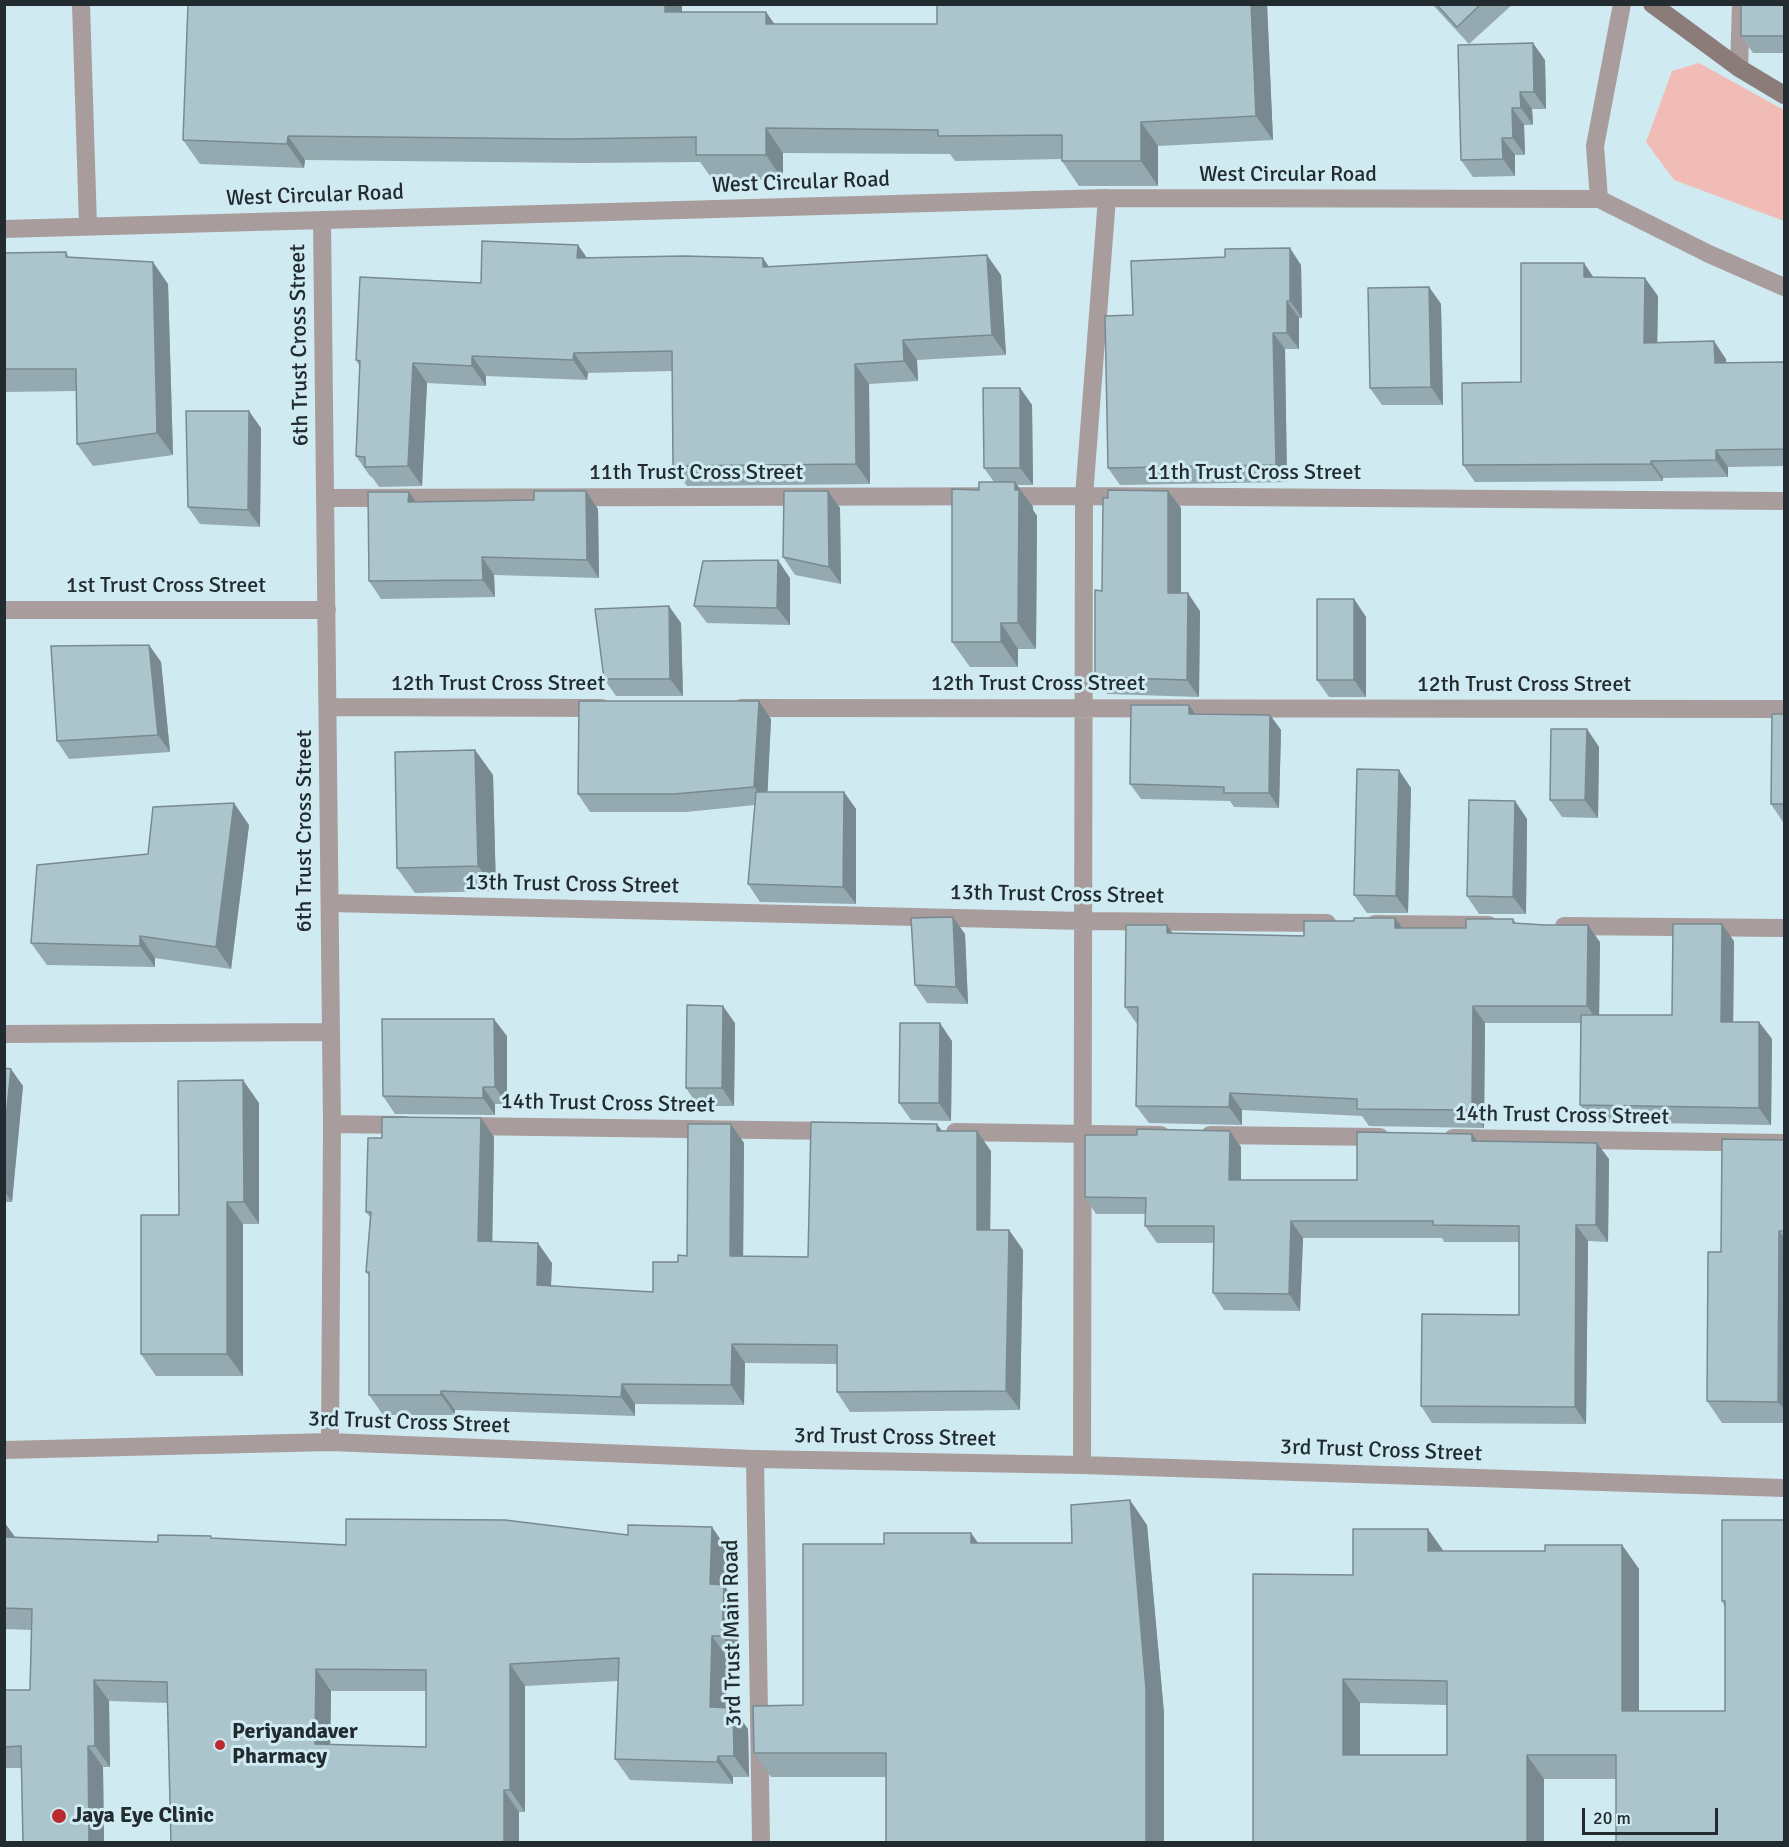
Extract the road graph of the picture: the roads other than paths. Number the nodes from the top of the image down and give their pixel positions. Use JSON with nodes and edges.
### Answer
{"nodes":[{"id":1,"x":81,"y":4,"type":"edge"},
{"id":2,"x":1622,"y":4,"type":"edge"},
{"id":3,"x":1652,"y":4,"type":"edge"},
{"id":4,"x":1742,"y":4,"type":"edge"},
{"id":5,"x":1739,"y":68,"type":"junction"},
{"id":6,"x":1785,"y":95,"type":"edge"},
{"id":7,"x":1107,"y":198,"type":"junction"},
{"id":8,"x":1599,"y":199,"type":"junction"},
{"id":9,"x":322,"y":220,"type":"junction"},
{"id":10,"x":88,"y":226,"type":"junction"},
{"id":11,"x":4,"y":229,"type":"edge"},
{"id":12,"x":1785,"y":286,"type":"edge"},
{"id":13,"x":1084,"y":496,"type":"junction"},
{"id":14,"x":327,"y":498,"type":"junction"},
{"id":15,"x":1785,"y":501,"type":"edge"},
{"id":16,"x":4,"y":610,"type":"edge"},
{"id":17,"x":327,"y":610,"type":"junction"},
{"id":18,"x":328,"y":708,"type":"junction"},
{"id":19,"x":615,"y":708,"type":"edge"},
{"id":20,"x":723,"y":708,"type":"edge"},
{"id":21,"x":1082,"y":708,"type":"junction"},
{"id":22,"x":1785,"y":709,"type":"edge"},
{"id":23,"x":330,"y":903,"type":"junction"},
{"id":24,"x":1082,"y":921,"type":"junction"},
{"id":25,"x":1511,"y":925,"type":"edge"},
{"id":26,"x":1546,"y":925,"type":"edge"},
{"id":27,"x":1785,"y":928,"type":"edge"},
{"id":28,"x":330,"y":1032,"type":"junction"},
{"id":29,"x":4,"y":1034,"type":"edge"},
{"id":30,"x":332,"y":1124,"type":"junction"},
{"id":31,"x":857,"y":1131,"type":"edge"},
{"id":32,"x":941,"y":1132,"type":"edge"},
{"id":33,"x":1084,"y":1134,"type":"junction"},
{"id":34,"x":1393,"y":1138,"type":"edge"},
{"id":35,"x":1440,"y":1138,"type":"edge"},
{"id":36,"x":1785,"y":1143,"type":"edge"},
{"id":37,"x":330,"y":1442,"type":"junction"},
{"id":38,"x":4,"y":1450,"type":"edge"},
{"id":39,"x":755,"y":1459,"type":"junction"},
{"id":40,"x":1082,"y":1465,"type":"junction"},
{"id":41,"x":1785,"y":1488,"type":"edge"},
{"id":42,"x":761,"y":1842,"type":"edge"}],
"edges":[{"from":1,"to":10,"type":"street"},
{"from":2,"to":8,"type":"street"},
{"from":3,"to":5,"type":"street"},
{"from":4,"to":5,"type":"street"},
{"from":5,"to":6,"type":"street"},
{"from":7,"to":8,"type":"street","name":"West Circular Road"},
{"from":7,"to":9,"type":"street","name":"West Circular Road"},
{"from":7,"to":13,"type":"street"},
{"from":8,"to":12,"type":"street"},
{"from":9,"to":10,"type":"street","name":"West Circular Road"},
{"from":9,"to":14,"type":"street","name":"6th Trust Cross Street"},
{"from":10,"to":11,"type":"street","name":"West Circular Road"},
{"from":13,"to":14,"type":"street","name":"11th Trust Cross Street"},
{"from":13,"to":15,"type":"street","name":"11th Trust Cross Street"},
{"from":13,"to":21,"type":"street"},
{"from":14,"to":17,"type":"street","name":"6th Trust Cross Street"},
{"from":16,"to":17,"type":"street","name":"1st Trust Cross Street"},
{"from":17,"to":18,"type":"street","name":"6th Trust Cross Street"},
{"from":18,"to":19,"type":"street","name":"12th Trust Cross Street"},
{"from":18,"to":23,"type":"street","name":"6th Trust Cross Street"},
{"from":20,"to":21,"type":"street","name":"12th Trust Cross Street"},
{"from":21,"to":22,"type":"street","name":"12th Trust Cross Street"},
{"from":21,"to":24,"type":"street"},
{"from":23,"to":24,"type":"street","name":"13th Trust Cross Street"},
{"from":23,"to":28,"type":"street","name":"6th Trust Cross Street"},
{"from":24,"to":25,"type":"street","name":"13th Trust Cross Street"},
{"from":24,"to":33,"type":"street"},
{"from":26,"to":27,"type":"street"},
{"from":28,"to":29,"type":"street"},
{"from":28,"to":30,"type":"street","name":"6th Trust Cross Street"},
{"from":30,"to":31,"type":"street","name":"14th Trust Cross Street"},
{"from":30,"to":37,"type":"street","name":"6th Trust Cross Street"},
{"from":32,"to":33,"type":"street"},
{"from":33,"to":34,"type":"street"},
{"from":33,"to":40,"type":"street"},
{"from":35,"to":36,"type":"street","name":"14th Trust Cross Street"},
{"from":37,"to":38,"type":"street","name":"3rd Trust Cross Street"},
{"from":37,"to":39,"type":"street","name":"3rd Trust Cross Street"},
{"from":39,"to":40,"type":"street","name":"3rd Trust Cross Street"},
{"from":39,"to":42,"type":"street","name":"3rd Trust Main Road"},
{"from":40,"to":41,"type":"street","name":"3rd Trust Cross Street"}]}
